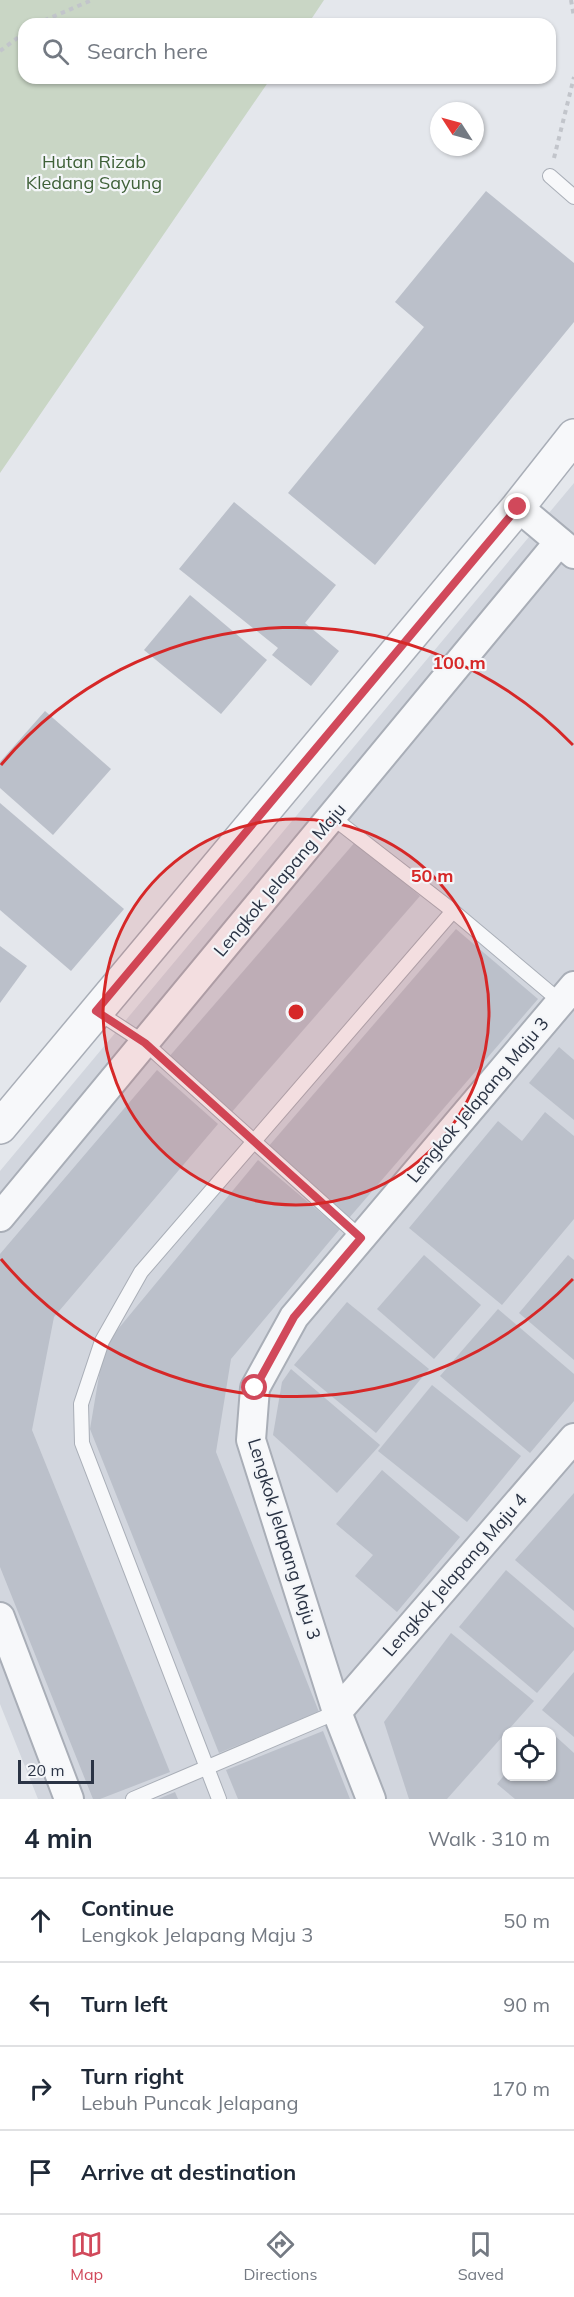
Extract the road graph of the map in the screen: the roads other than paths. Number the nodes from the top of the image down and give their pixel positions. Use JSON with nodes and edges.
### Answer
{"nodes":[{"id":1,"x":550,"y":176,"type":"road end"},
{"id":2,"x":574,"y":197,"type":"edge"},
{"id":3,"x":574,"y":436,"type":"edge"},
{"id":4,"x":518,"y":507,"type":"junction"},
{"id":5,"x":567,"y":548,"type":"edge"},
{"id":6,"x":332,"y":817,"type":"junction"},
{"id":7,"x":453,"y":911,"type":"junction"},
{"id":8,"x":567,"y":994,"type":"edge"},
{"id":9,"x":96,"y":1011,"type":"junction"},
{"id":10,"x":145,"y":1043,"type":"junction"},
{"id":11,"x":0,"y":1127,"type":"edge"},
{"id":12,"x":254,"y":1142,"type":"junction"},
{"id":13,"x":0,"y":1217,"type":"edge"},
{"id":14,"x":361,"y":1238,"type":"junction"},
{"id":15,"x":574,"y":1438,"type":"edge"},
{"id":16,"x":0,"y":1617,"type":"edge"},
{"id":17,"x":337,"y":1713,"type":"junction"},
{"id":18,"x":207,"y":1766,"type":"junction"},
{"id":19,"x":69,"y":1799,"type":"edge"},
{"id":20,"x":133,"y":1799,"type":"edge"},
{"id":21,"x":219,"y":1799,"type":"edge"},
{"id":22,"x":371,"y":1799,"type":"edge"}],
"edges":[{"from":1,"to":2,"type":"lane"},
{"from":3,"to":4,"type":"street"},
{"from":4,"to":5,"type":"street"},
{"from":4,"to":9,"type":"street"},
{"from":5,"to":6,"type":"street","name":"Lengkok Jelapang Maju"},
{"from":6,"to":7,"type":"lane"},
{"from":6,"to":10,"type":"street","name":"Lengkok Jelapang Maju"},
{"from":7,"to":8,"type":"lane"},
{"from":7,"to":12,"type":"lane"},
{"from":8,"to":14,"type":"street","name":"Lengkok Jelapang Maju 3"},
{"from":9,"to":10,"type":"lane"},
{"from":9,"to":11,"type":"street"},
{"from":10,"to":12,"type":"lane"},
{"from":10,"to":13,"type":"street","name":"Lengkok Jelapang Maju"},
{"from":12,"to":14,"type":"lane"},
{"from":12,"to":18,"type":"lane"},
{"from":14,"to":17,"type":"street","name":"Lengkok Jelapang Maju 3"},
{"from":15,"to":17,"type":"street","name":"Lengkok Jelapang Maju 4"},
{"from":16,"to":19,"type":"street"},
{"from":17,"to":18,"type":"lane"},
{"from":17,"to":22,"type":"street","name":"Lengkok Jelapang Maju 3"},
{"from":18,"to":20,"type":"lane"},
{"from":18,"to":21,"type":"lane"}]}
